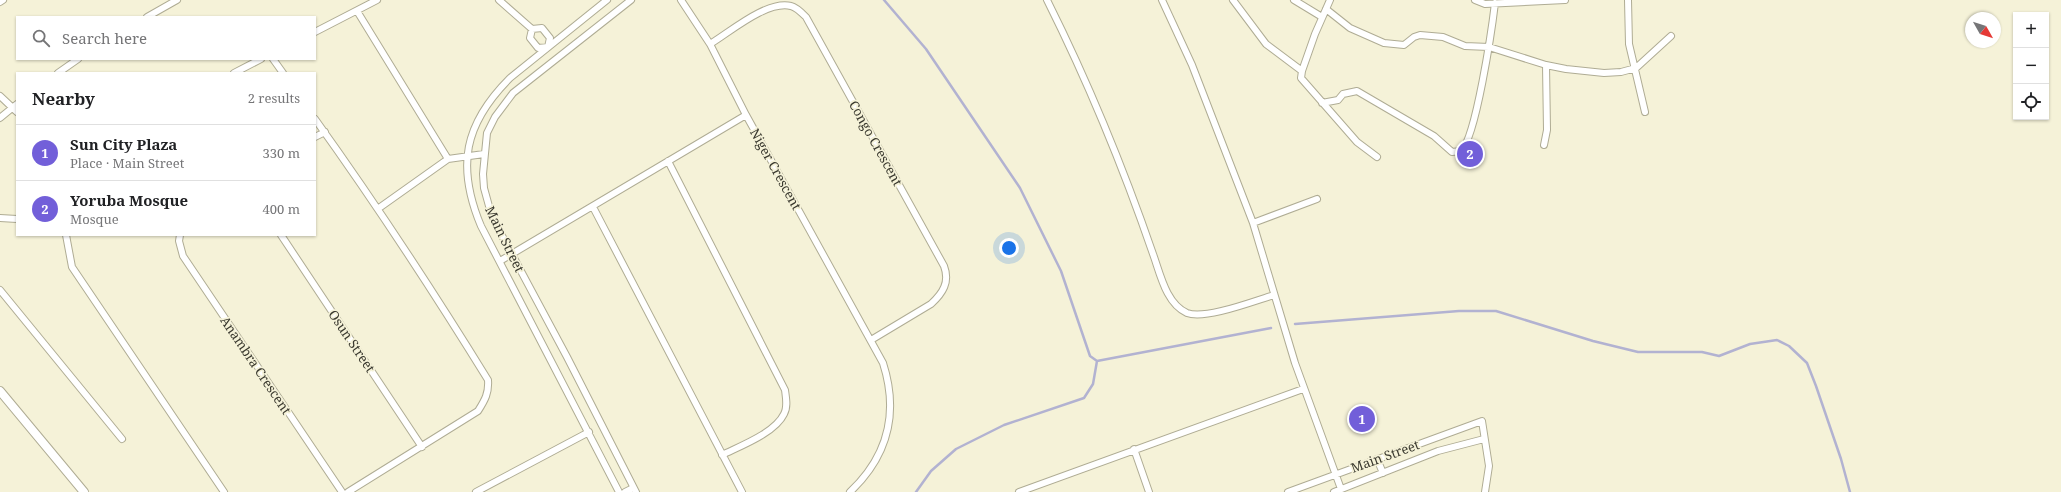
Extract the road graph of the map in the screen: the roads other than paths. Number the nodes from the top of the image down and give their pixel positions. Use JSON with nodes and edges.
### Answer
{"nodes":[{"id":1,"x":3,"y":0,"type":"edge"},
{"id":2,"x":178,"y":0,"type":"edge"},
{"id":3,"x":377,"y":0,"type":"edge"},
{"id":4,"x":499,"y":0,"type":"edge"},
{"id":5,"x":607,"y":0,"type":"edge"},
{"id":6,"x":631,"y":0,"type":"edge"},
{"id":7,"x":681,"y":0,"type":"edge"},
{"id":8,"x":1048,"y":0,"type":"edge"},
{"id":9,"x":1162,"y":0,"type":"edge"},
{"id":10,"x":1234,"y":0,"type":"edge"},
{"id":11,"x":1294,"y":0,"type":"edge"},
{"id":12,"x":1330,"y":0,"type":"edge"},
{"id":13,"x":1475,"y":0,"type":"edge"},
{"id":14,"x":1565,"y":0,"type":"edge"},
{"id":15,"x":1628,"y":0,"type":"edge"},
{"id":16,"x":0,"y":2,"type":"edge"},
{"id":17,"x":1486,"y":2,"type":"edge"},
{"id":18,"x":1495,"y":3,"type":"junction"},
{"id":19,"x":1326,"y":9,"type":"junction"},
{"id":20,"x":357,"y":11,"type":"junction"},
{"id":21,"x":149,"y":16,"type":"edge"},
{"id":22,"x":1322,"y":17,"type":"junction"},
{"id":23,"x":532,"y":28,"type":"junction"},
{"id":24,"x":316,"y":32,"type":"edge"},
{"id":25,"x":1670,"y":36,"type":"dead end"},
{"id":26,"x":710,"y":44,"type":"junction"},
{"id":27,"x":548,"y":47,"type":"junction"},
{"id":28,"x":1489,"y":47,"type":"junction"},
{"id":29,"x":556,"y":58,"type":"junction"},
{"id":30,"x":77,"y":60,"type":"edge"},
{"id":31,"x":259,"y":60,"type":"edge"},
{"id":32,"x":274,"y":60,"type":"edge"},
{"id":33,"x":1546,"y":65,"type":"junction"},
{"id":34,"x":1636,"y":68,"type":"junction"},
{"id":35,"x":1302,"y":71,"type":"junction"},
{"id":36,"x":59,"y":72,"type":"edge"},
{"id":37,"x":236,"y":72,"type":"edge"},
{"id":38,"x":282,"y":72,"type":"edge"},
{"id":39,"x":0,"y":96,"type":"edge"},
{"id":40,"x":1322,"y":103,"type":"junction"},
{"id":41,"x":15,"y":108,"type":"edge"},
{"id":42,"x":1645,"y":112,"type":"dead end"},
{"id":43,"x":746,"y":115,"type":"junction"},
{"id":44,"x":0,"y":118,"type":"edge"},
{"id":45,"x":316,"y":120,"type":"edge"},
{"id":46,"x":324,"y":132,"type":"junction"},
{"id":47,"x":316,"y":136,"type":"edge"},
{"id":48,"x":1544,"y":145,"type":"dead end"},
{"id":49,"x":484,"y":154,"type":"junction"},
{"id":50,"x":466,"y":156,"type":"junction"},
{"id":51,"x":1377,"y":157,"type":"dead end"},
{"id":52,"x":448,"y":159,"type":"junction"},
{"id":53,"x":668,"y":161,"type":"junction"},
{"id":54,"x":1318,"y":199,"type":"dead end"},
{"id":55,"x":593,"y":207,"type":"junction"},
{"id":56,"x":379,"y":208,"type":"junction"},
{"id":57,"x":0,"y":218,"type":"edge"},
{"id":58,"x":16,"y":219,"type":"edge"},
{"id":59,"x":1253,"y":222,"type":"junction"},
{"id":60,"x":66,"y":236,"type":"edge"},
{"id":61,"x":180,"y":236,"type":"edge"},
{"id":62,"x":282,"y":236,"type":"edge"},
{"id":63,"x":512,"y":255,"type":"junction"},
{"id":64,"x":500,"y":261,"type":"junction"},
{"id":65,"x":0,"y":290,"type":"edge"},
{"id":66,"x":1274,"y":295,"type":"junction"},
{"id":67,"x":870,"y":340,"type":"junction"},
{"id":68,"x":1303,"y":389,"type":"junction"},
{"id":69,"x":0,"y":391,"type":"edge"},
{"id":70,"x":589,"y":432,"type":"junction"},
{"id":71,"x":122,"y":439,"type":"dead end"},
{"id":72,"x":1434,"y":439,"type":"junction"},
{"id":73,"x":1484,"y":439,"type":"junction"},
{"id":74,"x":422,"y":447,"type":"junction"},
{"id":75,"x":1134,"y":449,"type":"junction"},
{"id":76,"x":1438,"y":451,"type":"junction"},
{"id":77,"x":722,"y":455,"type":"junction"},
{"id":78,"x":1377,"y":459,"type":"junction"},
{"id":79,"x":1383,"y":473,"type":"junction"},
{"id":80,"x":1335,"y":475,"type":"junction"},
{"id":81,"x":634,"y":490,"type":"edge"},
{"id":82,"x":1341,"y":490,"type":"junction"},
{"id":83,"x":84,"y":492,"type":"edge"},
{"id":84,"x":224,"y":492,"type":"edge"},
{"id":85,"x":342,"y":492,"type":"edge"},
{"id":86,"x":348,"y":492,"type":"edge"},
{"id":87,"x":476,"y":492,"type":"edge"},
{"id":88,"x":619,"y":492,"type":"edge"},
{"id":89,"x":624,"y":492,"type":"edge"},
{"id":90,"x":742,"y":492,"type":"edge"},
{"id":91,"x":850,"y":492,"type":"edge"},
{"id":92,"x":1019,"y":492,"type":"edge"},
{"id":93,"x":1149,"y":492,"type":"edge"},
{"id":94,"x":1288,"y":492,"type":"edge"},
{"id":95,"x":1334,"y":492,"type":"edge"},
{"id":96,"x":1485,"y":492,"type":"edge"}],
"edges":[{"from":1,"to":16,"type":"street"},
{"from":2,"to":21,"type":"street"},
{"from":3,"to":20,"type":"street"},
{"from":4,"to":23,"type":"street"},
{"from":5,"to":27,"type":"street","name":"Main Street"},
{"from":6,"to":29,"type":"street","name":"Main Street"},
{"from":7,"to":26,"type":"street","name":"Niger Crescent"},
{"from":8,"to":66,"type":"street"},
{"from":9,"to":59,"type":"street"},
{"from":10,"to":35,"type":"street"},
{"from":11,"to":22,"type":"street"},
{"from":12,"to":19,"type":"street"},
{"from":13,"to":17,"type":"street"},
{"from":14,"to":18,"type":"street"},
{"from":15,"to":34,"type":"street"},
{"from":17,"to":18,"type":"street"},
{"from":18,"to":28,"type":"street"},
{"from":19,"to":22,"type":"street"},
{"from":19,"to":28,"type":"street"},
{"from":20,"to":24,"type":"street"},
{"from":20,"to":52,"type":"street"},
{"from":22,"to":35,"type":"street"},
{"from":23,"to":27,"type":"street"},
{"from":23,"to":27,"type":"street"},
{"from":25,"to":34,"type":"street"},
{"from":26,"to":43,"type":"street","name":"Niger Crescent"},
{"from":26,"to":67,"type":"street","name":"Congo Crescent"},
{"from":27,"to":29,"type":"street"},
{"from":27,"to":50,"type":"street","name":"Main Street"},
{"from":28,"to":33,"type":"street"},
{"from":28,"to":40,"type":"street"},
{"from":29,"to":49,"type":"street","name":"Main Street"},
{"from":30,"to":36,"type":"street"},
{"from":31,"to":37,"type":"street"},
{"from":32,"to":38,"type":"street"},
{"from":33,"to":34,"type":"street"},
{"from":33,"to":48,"type":"street"},
{"from":34,"to":42,"type":"street"},
{"from":35,"to":40,"type":"street"},
{"from":39,"to":41,"type":"street"},
{"from":40,"to":51,"type":"street"},
{"from":41,"to":44,"type":"street"},
{"from":43,"to":53,"type":"street"},
{"from":43,"to":67,"type":"street","name":"Niger Crescent"},
{"from":45,"to":46,"type":"street"},
{"from":46,"to":47,"type":"street"},
{"from":46,"to":56,"type":"street"},
{"from":49,"to":50,"type":"street"},
{"from":49,"to":63,"type":"street","name":"Main Street"},
{"from":50,"to":52,"type":"street"},
{"from":50,"to":64,"type":"street","name":"Main Street"},
{"from":52,"to":56,"type":"street"},
{"from":53,"to":55,"type":"street"},
{"from":53,"to":77,"type":"street"},
{"from":54,"to":59,"type":"street"},
{"from":55,"to":63,"type":"street"},
{"from":55,"to":77,"type":"street"},
{"from":56,"to":74,"type":"street"},
{"from":57,"to":58,"type":"street"},
{"from":59,"to":66,"type":"street"},
{"from":60,"to":84,"type":"street"},
{"from":61,"to":85,"type":"street","name":"Anambra Crescent"},
{"from":62,"to":74,"type":"street","name":"Osun Street"},
{"from":63,"to":64,"type":"street"},
{"from":63,"to":81,"type":"street","name":"Main Street"},
{"from":64,"to":70,"type":"street","name":"Main Street"},
{"from":65,"to":71,"type":"street"},
{"from":66,"to":68,"type":"street"},
{"from":67,"to":91,"type":"street","name":"Niger Crescent"},
{"from":68,"to":75,"type":"street"},
{"from":68,"to":80,"type":"street"},
{"from":69,"to":83,"type":"street"},
{"from":70,"to":87,"type":"street"},
{"from":70,"to":88,"type":"street","name":"Main Street"},
{"from":72,"to":73,"type":"street","name":"Main Street"},
{"from":72,"to":76,"type":"street"},
{"from":72,"to":78,"type":"street","name":"Main Street"},
{"from":73,"to":76,"type":"street","name":"Main Street"},
{"from":73,"to":96,"type":"street"},
{"from":74,"to":86,"type":"street"},
{"from":75,"to":92,"type":"street"},
{"from":75,"to":93,"type":"street"},
{"from":76,"to":79,"type":"street","name":"Main Street"},
{"from":77,"to":90,"type":"street"},
{"from":78,"to":79,"type":"street"},
{"from":78,"to":80,"type":"street","name":"Main Street"},
{"from":79,"to":82,"type":"street","name":"Main Street"},
{"from":80,"to":82,"type":"street"},
{"from":80,"to":94,"type":"street","name":"Main Street"},
{"from":81,"to":89,"type":"street"},
{"from":82,"to":95,"type":"street","name":"Main Street"}]}
